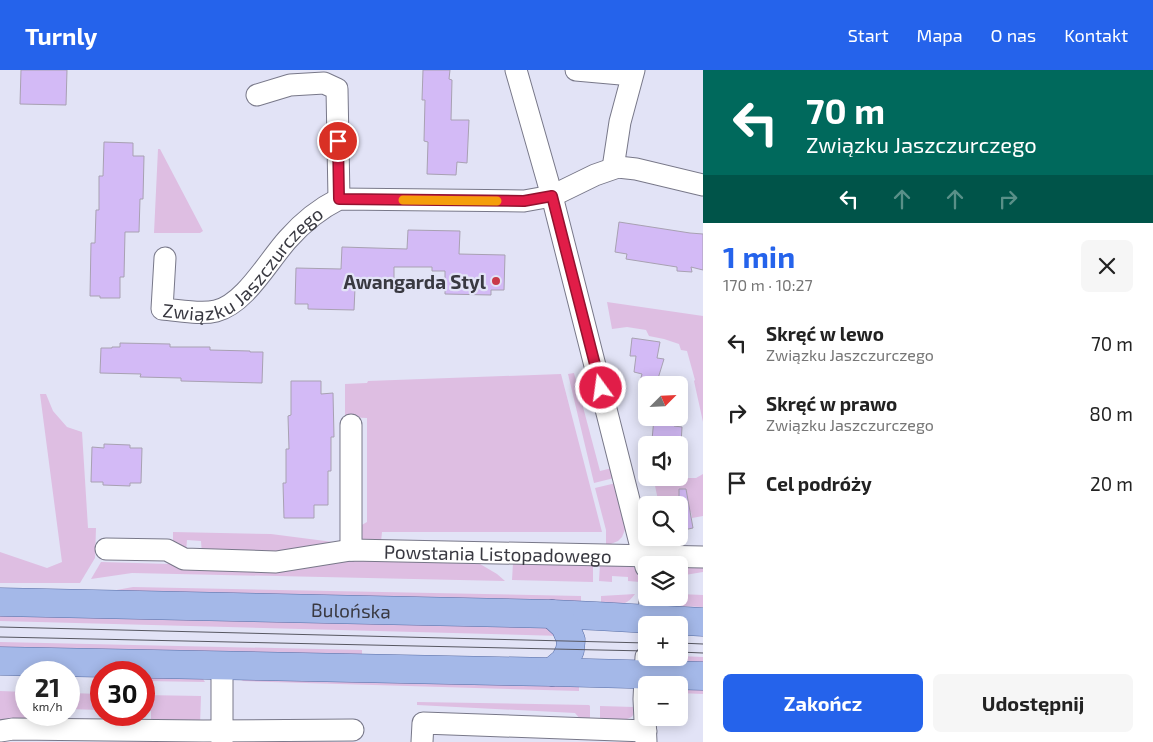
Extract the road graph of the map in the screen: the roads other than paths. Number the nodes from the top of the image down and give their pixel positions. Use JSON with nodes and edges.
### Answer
{"nodes":[{"id":1,"x":516,"y":70,"type":"edge"},
{"id":2,"x":576,"y":70,"type":"edge"},
{"id":3,"x":633,"y":73,"type":"edge"},
{"id":4,"x":257,"y":95,"type":"dead end"},
{"id":5,"x":613,"y":168,"type":"junction"},
{"id":6,"x":703,"y":185,"type":"edge"},
{"id":7,"x":552,"y":196,"type":"junction"},
{"id":8,"x":339,"y":199,"type":"junction"},
{"id":9,"x":165,"y":258,"type":"dead end"},
{"id":10,"x":351,"y":425,"type":"dead end"},
{"id":11,"x":106,"y":549,"type":"dead end"},
{"id":12,"x":351,"y":550,"type":"junction"},
{"id":13,"x":644,"y":556,"type":"edge"},
{"id":14,"x":703,"y":557,"type":"edge"},
{"id":15,"x":688,"y":558,"type":"edge"},
{"id":16,"x":638,"y":561,"type":"edge"},
{"id":17,"x":0,"y":602,"type":"edge"},
{"id":18,"x":552,"y":614,"type":"junction"},
{"id":19,"x":650,"y":614,"type":"edge"},
{"id":20,"x":703,"y":622,"type":"edge"},
{"id":21,"x":0,"y":660,"type":"edge"},
{"id":22,"x":222,"y":665,"type":"junction"},
{"id":23,"x":645,"y":666,"type":"edge"},
{"id":24,"x":552,"y":672,"type":"junction"},
{"id":25,"x":703,"y":676,"type":"edge"},
{"id":26,"x":353,"y":730,"type":"dead end"},
{"id":27,"x":0,"y":731,"type":"edge"},
{"id":28,"x":222,"y":736,"type":"edge"},
{"id":29,"x":646,"y":736,"type":"edge"},
{"id":30,"x":422,"y":742,"type":"edge"}],
"edges":[{"from":1,"to":7,"type":"street"},
{"from":2,"to":3,"type":"street"},
{"from":3,"to":5,"type":"street"},
{"from":4,"to":8,"type":"street","name":"Związku Jaszczurczego"},
{"from":5,"to":6,"type":"street"},
{"from":5,"to":7,"type":"street","name":"Związku Jaszczurczego"},
{"from":7,"to":8,"type":"street","name":"Związku Jaszczurczego"},
{"from":7,"to":13,"type":"street"},
{"from":8,"to":9,"type":"street","name":"Związku Jaszczurczego"},
{"from":10,"to":12,"type":"street"},
{"from":11,"to":12,"type":"street","name":"Powstania Listopadowego"},
{"from":12,"to":16,"type":"street","name":"Powstania Listopadowego"},
{"from":14,"to":15,"type":"street","name":"Powstania Listopadowego"},
{"from":17,"to":18,"type":"main road","name":"Bulońska"},
{"from":18,"to":19,"type":"main road","name":"Bulońska"},
{"from":18,"to":24,"type":"main road"},
{"from":19,"to":20,"type":"main road","name":"Bulońska"},
{"from":21,"to":22,"type":"main road"},
{"from":22,"to":24,"type":"main road"},
{"from":22,"to":28,"type":"street"},
{"from":23,"to":24,"type":"main road"},
{"from":23,"to":25,"type":"main road"},
{"from":23,"to":29,"type":"street"},
{"from":26,"to":28,"type":"street"},
{"from":27,"to":28,"type":"street"},
{"from":29,"to":30,"type":"street"}]}
